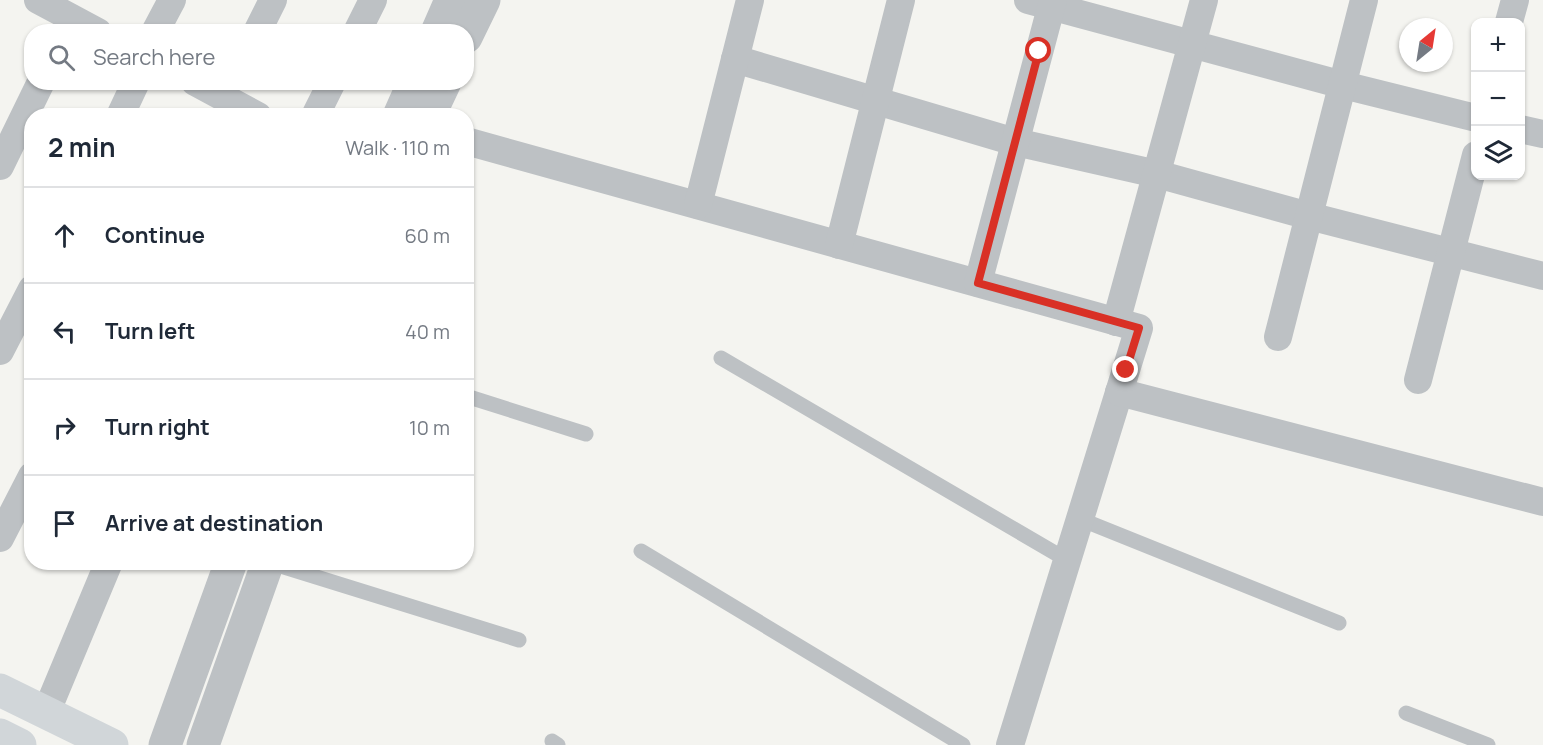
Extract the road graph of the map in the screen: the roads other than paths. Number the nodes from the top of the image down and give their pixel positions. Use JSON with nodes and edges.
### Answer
{"nodes":[{"id":1,"x":38,"y":0,"type":"edge"},
{"id":2,"x":172,"y":0,"type":"edge"},
{"id":3,"x":273,"y":0,"type":"edge"},
{"id":4,"x":373,"y":0,"type":"edge"},
{"id":5,"x":451,"y":0,"type":"edge"},
{"id":6,"x":484,"y":0,"type":"edge"},
{"id":7,"x":750,"y":0,"type":"edge"},
{"id":8,"x":901,"y":0,"type":"edge"},
{"id":9,"x":1204,"y":0,"type":"edge"},
{"id":10,"x":1364,"y":0,"type":"edge"},
{"id":11,"x":1515,"y":0,"type":"edge"},
{"id":12,"x":1044,"y":2,"type":"edge"},
{"id":13,"x":74,"y":17,"type":"edge"},
{"id":14,"x":1510,"y":18,"type":"edge"},
{"id":15,"x":159,"y":24,"type":"edge"},
{"id":16,"x":261,"y":24,"type":"edge"},
{"id":17,"x":361,"y":24,"type":"edge"},
{"id":18,"x":440,"y":24,"type":"edge"},
{"id":19,"x":472,"y":24,"type":"edge"},
{"id":20,"x":1192,"y":44,"type":"junction"},
{"id":21,"x":735,"y":59,"type":"junction"},
{"id":22,"x":1343,"y":85,"type":"junction"},
{"id":23,"x":37,"y":90,"type":"edge"},
{"id":24,"x":132,"y":90,"type":"edge"},
{"id":25,"x":209,"y":90,"type":"edge"},
{"id":26,"x":328,"y":90,"type":"edge"},
{"id":27,"x":410,"y":90,"type":"edge"},
{"id":28,"x":441,"y":90,"type":"edge"},
{"id":29,"x":223,"y":98,"type":"edge"},
{"id":30,"x":876,"y":101,"type":"junction"},
{"id":31,"x":28,"y":108,"type":"edge"},
{"id":32,"x":124,"y":108,"type":"edge"},
{"id":33,"x":242,"y":108,"type":"edge"},
{"id":34,"x":319,"y":108,"type":"edge"},
{"id":35,"x":403,"y":108,"type":"edge"},
{"id":36,"x":433,"y":108,"type":"edge"},
{"id":37,"x":24,"y":117,"type":"edge"},
{"id":38,"x":1471,"y":117,"type":"edge"},
{"id":39,"x":1525,"y":130,"type":"edge"},
{"id":40,"x":1543,"y":134,"type":"edge"},
{"id":41,"x":1015,"y":142,"type":"junction"},
{"id":42,"x":474,"y":143,"type":"edge"},
{"id":43,"x":0,"y":166,"type":"edge"},
{"id":44,"x":1157,"y":174,"type":"junction"},
{"id":45,"x":1471,"y":174,"type":"edge"},
{"id":46,"x":698,"y":205,"type":"junction"},
{"id":47,"x":1309,"y":216,"type":"junction"},
{"id":48,"x":839,"y":245,"type":"junction"},
{"id":49,"x":1450,"y":253,"type":"junction"},
{"id":50,"x":1543,"y":276,"type":"edge"},
{"id":51,"x":978,"y":283,"type":"junction"},
{"id":52,"x":24,"y":304,"type":"edge"},
{"id":53,"x":1116,"y":322,"type":"junction"},
{"id":54,"x":1278,"y":337,"type":"dead end"},
{"id":55,"x":0,"y":351,"type":"edge"},
{"id":56,"x":721,"y":358,"type":"dead end"},
{"id":57,"x":1418,"y":380,"type":"dead end"},
{"id":58,"x":1119,"y":392,"type":"junction"},
{"id":59,"x":474,"y":399,"type":"edge"},
{"id":60,"x":586,"y":434,"type":"dead end"},
{"id":61,"x":24,"y":492,"type":"edge"},
{"id":62,"x":1543,"y":502,"type":"edge"},
{"id":63,"x":1080,"y":519,"type":"junction"},
{"id":64,"x":0,"y":538,"type":"edge"},
{"id":65,"x":641,"y":551,"type":"dead end"},
{"id":66,"x":1067,"y":560,"type":"junction"},
{"id":67,"x":106,"y":570,"type":"edge"},
{"id":68,"x":228,"y":570,"type":"edge"},
{"id":69,"x":265,"y":570,"type":"edge"},
{"id":70,"x":294,"y":570,"type":"edge"},
{"id":71,"x":1339,"y":623,"type":"dead end"},
{"id":72,"x":519,"y":640,"type":"dead end"},
{"id":73,"x":0,"y":690,"type":"edge"},
{"id":74,"x":46,"y":713,"type":"junction"},
{"id":75,"x":1406,"y":713,"type":"dead end"},
{"id":76,"x":0,"y":735,"type":"edge"},
{"id":77,"x":20,"y":745,"type":"edge"},
{"id":78,"x":112,"y":745,"type":"edge"},
{"id":79,"x":165,"y":745,"type":"edge"},
{"id":80,"x":203,"y":745,"type":"edge"},
{"id":81,"x":963,"y":745,"type":"edge"},
{"id":82,"x":1010,"y":745,"type":"edge"},
{"id":83,"x":1488,"y":745,"type":"edge"}],
"edges":[{"from":1,"to":13,"type":"street"},
{"from":2,"to":15,"type":"street"},
{"from":3,"to":16,"type":"street"},
{"from":4,"to":17,"type":"street"},
{"from":5,"to":18,"type":"street"},
{"from":6,"to":19,"type":"street"},
{"from":7,"to":21,"type":"street"},
{"from":8,"to":30,"type":"street"},
{"from":9,"to":20,"type":"street"},
{"from":10,"to":22,"type":"street"},
{"from":11,"to":14,"type":"street"},
{"from":12,"to":20,"type":"street"},
{"from":12,"to":41,"type":"street"},
{"from":20,"to":22,"type":"street"},
{"from":20,"to":44,"type":"street"},
{"from":21,"to":30,"type":"street"},
{"from":21,"to":46,"type":"street"},
{"from":22,"to":38,"type":"street"},
{"from":22,"to":47,"type":"street"},
{"from":23,"to":31,"type":"street"},
{"from":24,"to":32,"type":"street"},
{"from":25,"to":29,"type":"street"},
{"from":26,"to":34,"type":"street"},
{"from":27,"to":35,"type":"street"},
{"from":28,"to":36,"type":"street"},
{"from":29,"to":33,"type":"street"},
{"from":30,"to":41,"type":"street"},
{"from":30,"to":48,"type":"street"},
{"from":37,"to":43,"type":"street"},
{"from":39,"to":40,"type":"street"},
{"from":41,"to":44,"type":"street"},
{"from":41,"to":51,"type":"street"},
{"from":42,"to":46,"type":"street"},
{"from":44,"to":47,"type":"street"},
{"from":44,"to":53,"type":"street"},
{"from":45,"to":49,"type":"street"},
{"from":46,"to":48,"type":"street"},
{"from":47,"to":49,"type":"street"},
{"from":47,"to":54,"type":"street"},
{"from":48,"to":51,"type":"street"},
{"from":49,"to":50,"type":"street"},
{"from":49,"to":57,"type":"street"},
{"from":51,"to":53,"type":"street"},
{"from":52,"to":55,"type":"street"},
{"from":53,"to":58,"type":"street"},
{"from":56,"to":66,"type":"lane"},
{"from":58,"to":62,"type":"street"},
{"from":58,"to":63,"type":"street"},
{"from":59,"to":60,"type":"lane"},
{"from":61,"to":64,"type":"street"},
{"from":63,"to":66,"type":"street"},
{"from":63,"to":71,"type":"lane"},
{"from":65,"to":81,"type":"lane"},
{"from":66,"to":82,"type":"street"},
{"from":67,"to":74,"type":"street"},
{"from":68,"to":79,"type":"street"},
{"from":69,"to":80,"type":"street"},
{"from":70,"to":72,"type":"lane"},
{"from":73,"to":74,"type":"main road"},
{"from":74,"to":78,"type":"main road"},
{"from":75,"to":83,"type":"lane"},
{"from":76,"to":77,"type":"main road"}]}
